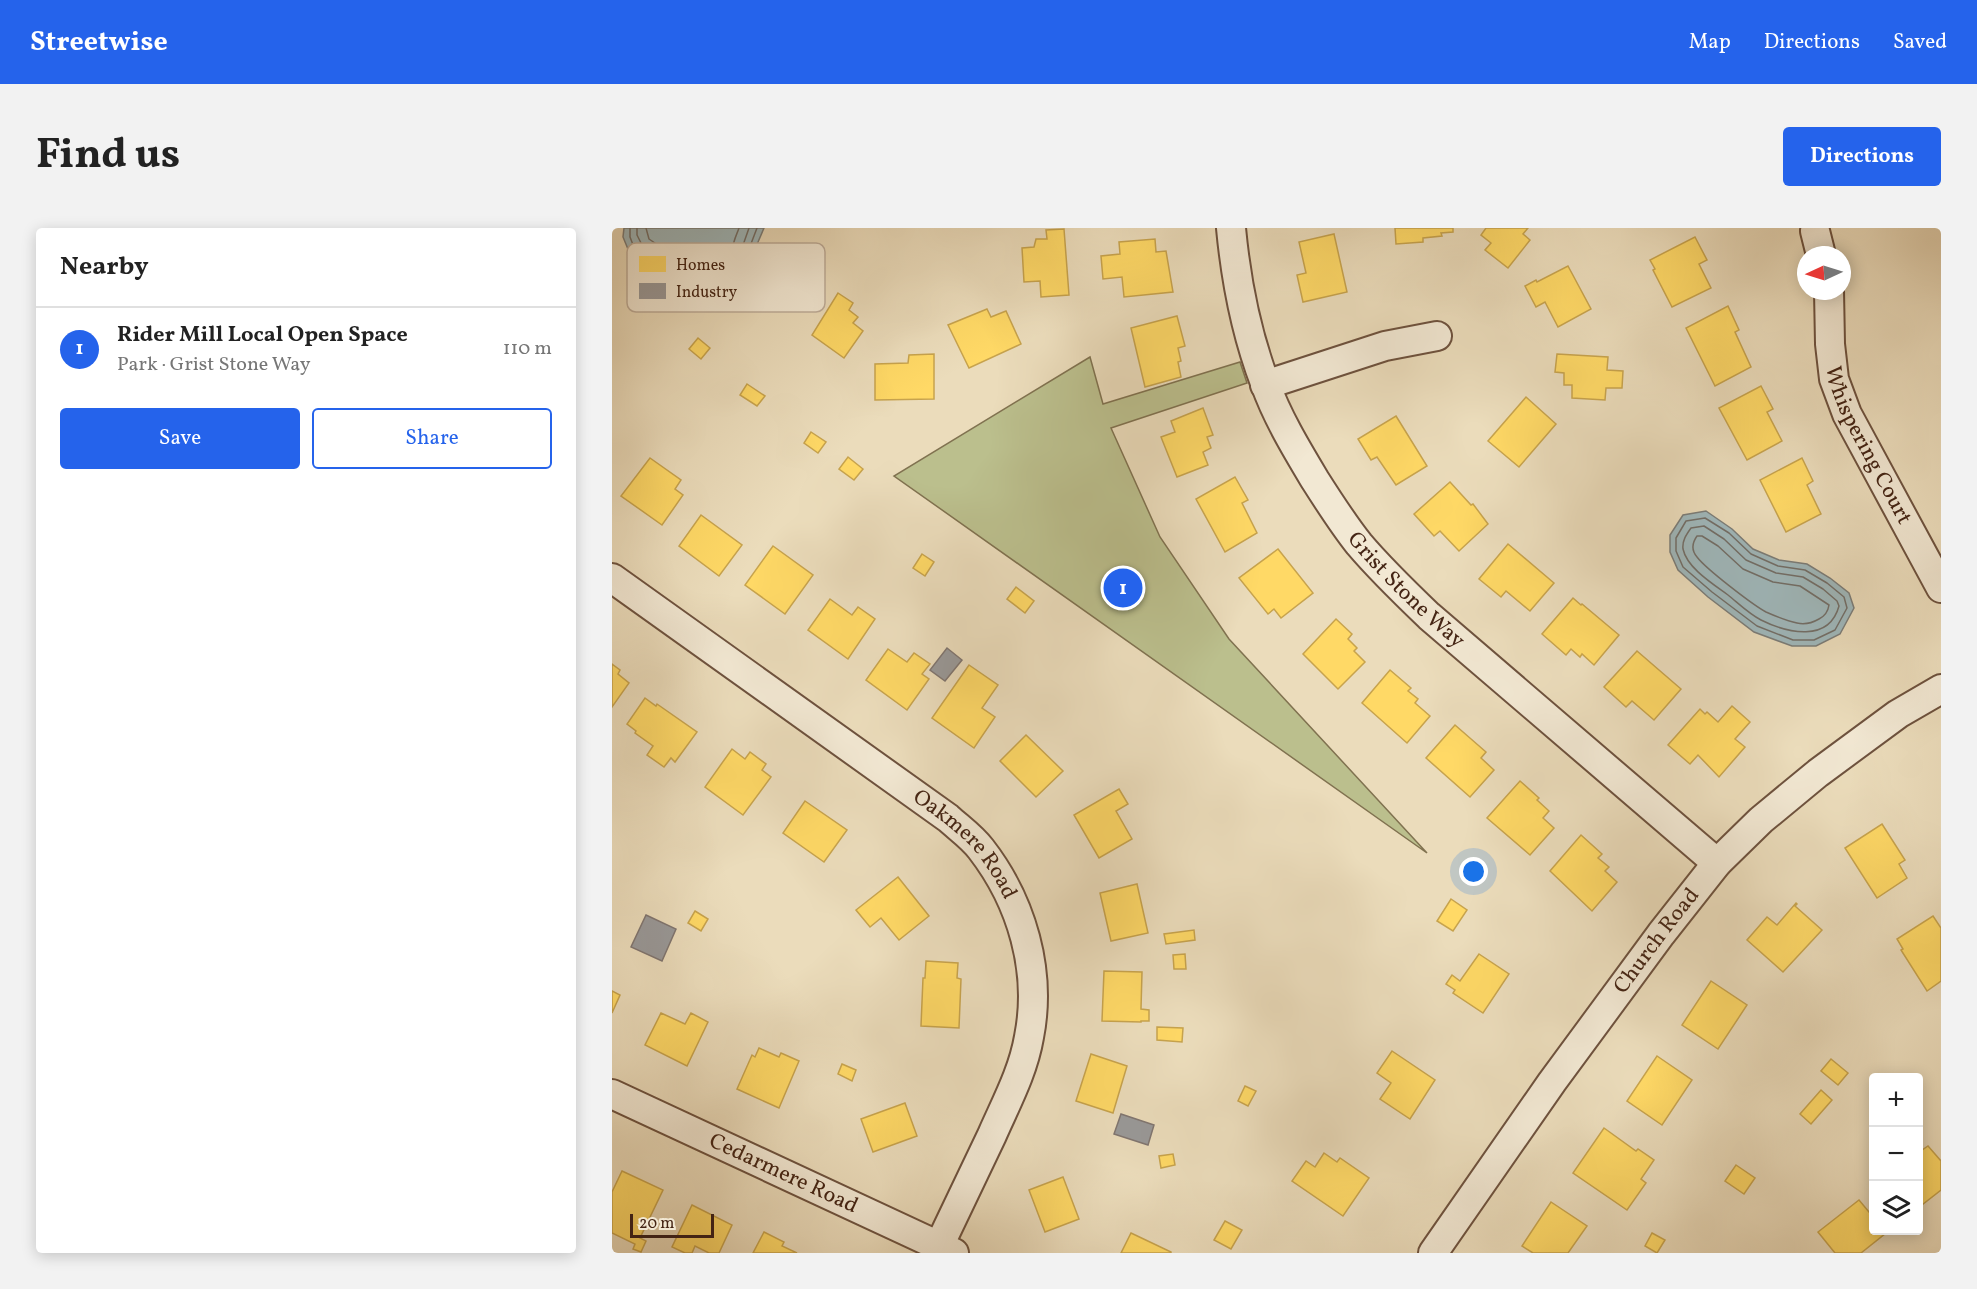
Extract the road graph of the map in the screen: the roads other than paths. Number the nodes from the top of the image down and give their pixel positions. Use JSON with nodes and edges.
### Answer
{"nodes":[{"id":1,"x":1231,"y":228,"type":"edge"},
{"id":2,"x":1829,"y":300,"type":"edge"},
{"id":3,"x":1437,"y":336,"type":"dead end"},
{"id":4,"x":1265,"y":385,"type":"junction"},
{"id":5,"x":612,"y":578,"type":"edge"},
{"id":6,"x":1941,"y":588,"type":"edge"},
{"id":7,"x":1941,"y":689,"type":"edge"},
{"id":8,"x":1717,"y":863,"type":"junction"},
{"id":9,"x":612,"y":1094,"type":"edge"},
{"id":10,"x":946,"y":1250,"type":"edge"},
{"id":11,"x":1433,"y":1253,"type":"edge"}],
"edges":[{"from":1,"to":4,"type":"street","name":"Grist Stone Way"},
{"from":2,"to":6,"type":"street","name":"Whispering Court"},
{"from":3,"to":4,"type":"street"},
{"from":4,"to":8,"type":"street","name":"Grist Stone Way"},
{"from":5,"to":10,"type":"street","name":"Oakmere Road"},
{"from":7,"to":8,"type":"street","name":"Church Road"},
{"from":8,"to":11,"type":"street","name":"Church Road"},
{"from":9,"to":10,"type":"street","name":"Cedarmere Road"}]}
